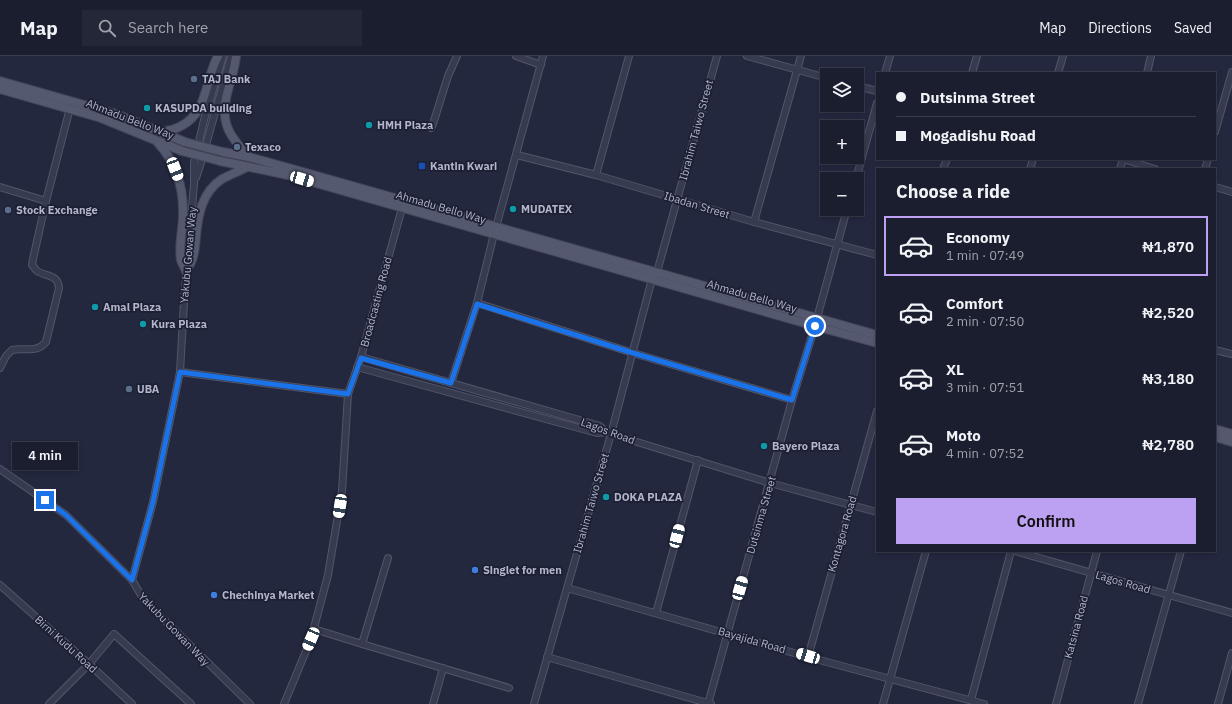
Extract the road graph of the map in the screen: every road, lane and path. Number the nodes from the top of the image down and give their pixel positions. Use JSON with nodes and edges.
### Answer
{"nodes":[{"id":1,"x":218,"y":56,"type":"edge"},
{"id":2,"x":223,"y":56,"type":"edge"},
{"id":3,"x":231,"y":56,"type":"edge"},
{"id":4,"x":236,"y":56,"type":"edge"},
{"id":5,"x":457,"y":56,"type":"edge"},
{"id":6,"x":516,"y":56,"type":"edge"},
{"id":7,"x":543,"y":56,"type":"edge"},
{"id":8,"x":629,"y":56,"type":"edge"},
{"id":9,"x":716,"y":56,"type":"edge"},
{"id":10,"x":747,"y":56,"type":"edge"},
{"id":11,"x":800,"y":56,"type":"edge"},
{"id":12,"x":890,"y":56,"type":"edge"},
{"id":13,"x":977,"y":56,"type":"edge"},
{"id":14,"x":1063,"y":56,"type":"edge"},
{"id":15,"x":1151,"y":56,"type":"edge"},
{"id":16,"x":541,"y":65,"type":"junction"},
{"id":17,"x":796,"y":70,"type":"junction"},
{"id":18,"x":885,"y":72,"type":"edge"},
{"id":19,"x":972,"y":72,"type":"edge"},
{"id":20,"x":1058,"y":72,"type":"edge"},
{"id":21,"x":1147,"y":72,"type":"edge"},
{"id":22,"x":1232,"y":72,"type":"edge"},
{"id":23,"x":820,"y":76,"type":"edge"},
{"id":24,"x":0,"y":81,"type":"edge"},
{"id":25,"x":864,"y":88,"type":"edge"},
{"id":26,"x":0,"y":89,"type":"edge"},
{"id":27,"x":876,"y":91,"type":"edge"},
{"id":28,"x":876,"y":107,"type":"edge"},
{"id":29,"x":70,"y":108,"type":"junction"},
{"id":30,"x":431,"y":128,"type":"dead end"},
{"id":31,"x":1216,"y":128,"type":"edge"},
{"id":32,"x":160,"y":132,"type":"junction"},
{"id":33,"x":156,"y":140,"type":"junction"},
{"id":34,"x":517,"y":155,"type":"junction"},
{"id":35,"x":249,"y":157,"type":"junction"},
{"id":36,"x":1126,"y":160,"type":"edge"},
{"id":37,"x":247,"y":167,"type":"junction"},
{"id":38,"x":1152,"y":168,"type":"edge"},
{"id":39,"x":858,"y":172,"type":"edge"},
{"id":40,"x":596,"y":175,"type":"junction"},
{"id":41,"x":194,"y":184,"type":"junction"},
{"id":42,"x":0,"y":187,"type":"edge"},
{"id":43,"x":1216,"y":187,"type":"edge"},
{"id":44,"x":1232,"y":192,"type":"edge"},
{"id":45,"x":677,"y":198,"type":"junction"},
{"id":46,"x":46,"y":201,"type":"junction"},
{"id":47,"x":402,"y":208,"type":"junction"},
{"id":48,"x":845,"y":216,"type":"edge"},
{"id":49,"x":754,"y":222,"type":"junction"},
{"id":50,"x":495,"y":230,"type":"junction"},
{"id":51,"x":838,"y":244,"type":"junction"},
{"id":52,"x":876,"y":255,"type":"edge"},
{"id":53,"x":186,"y":271,"type":"junction"},
{"id":54,"x":655,"y":275,"type":"junction"},
{"id":55,"x":477,"y":304,"type":"junction"},
{"id":56,"x":816,"y":322,"type":"junction"},
{"id":57,"x":876,"y":335,"type":"edge"},
{"id":58,"x":876,"y":342,"type":"edge"},
{"id":59,"x":1216,"y":350,"type":"edge"},
{"id":60,"x":633,"y":353,"type":"junction"},
{"id":61,"x":1232,"y":354,"type":"edge"},
{"id":62,"x":361,"y":358,"type":"junction"},
{"id":63,"x":357,"y":367,"type":"junction"},
{"id":64,"x":0,"y":368,"type":"edge"},
{"id":65,"x":180,"y":372,"type":"junction"},
{"id":66,"x":451,"y":383,"type":"junction"},
{"id":67,"x":348,"y":394,"type":"junction"},
{"id":68,"x":792,"y":400,"type":"junction"},
{"id":69,"x":876,"y":414,"type":"edge"},
{"id":70,"x":1216,"y":430,"type":"edge"},
{"id":71,"x":609,"y":433,"type":"junction"},
{"id":72,"x":1232,"y":434,"type":"edge"},
{"id":73,"x":1216,"y":437,"type":"edge"},
{"id":74,"x":1232,"y":442,"type":"edge"},
{"id":75,"x":698,"y":460,"type":"junction"},
{"id":76,"x":0,"y":469,"type":"edge"},
{"id":77,"x":770,"y":482,"type":"junction"},
{"id":78,"x":850,"y":505,"type":"junction"},
{"id":79,"x":876,"y":512,"type":"edge"},
{"id":80,"x":926,"y":552,"type":"edge"},
{"id":81,"x":1011,"y":552,"type":"edge"},
{"id":82,"x":1018,"y":552,"type":"edge"},
{"id":83,"x":1097,"y":552,"type":"edge"},
{"id":84,"x":1181,"y":552,"type":"edge"},
{"id":85,"x":388,"y":558,"type":"dead end"},
{"id":86,"x":1091,"y":573,"type":"junction"},
{"id":87,"x":132,"y":580,"type":"junction"},
{"id":88,"x":0,"y":585,"type":"edge"},
{"id":89,"x":567,"y":588,"type":"junction"},
{"id":90,"x":1169,"y":596,"type":"junction"},
{"id":91,"x":656,"y":613,"type":"junction"},
{"id":92,"x":1232,"y":613,"type":"edge"},
{"id":93,"x":314,"y":629,"type":"junction"},
{"id":94,"x":727,"y":632,"type":"junction"},
{"id":95,"x":362,"y":644,"type":"junction"},
{"id":96,"x":1232,"y":653,"type":"edge"},
{"id":97,"x":808,"y":656,"type":"junction"},
{"id":98,"x":547,"y":657,"type":"junction"},
{"id":99,"x":89,"y":664,"type":"junction"},
{"id":100,"x":443,"y":668,"type":"junction"},
{"id":101,"x":890,"y":678,"type":"junction"},
{"id":102,"x":509,"y":688,"type":"dead end"},
{"id":103,"x":971,"y":700,"type":"junction"},
{"id":104,"x":49,"y":704,"type":"edge"},
{"id":105,"x":132,"y":704,"type":"edge"},
{"id":106,"x":191,"y":704,"type":"edge"},
{"id":107,"x":250,"y":704,"type":"edge"},
{"id":108,"x":284,"y":704,"type":"edge"},
{"id":109,"x":433,"y":704,"type":"edge"},
{"id":110,"x":534,"y":704,"type":"edge"},
{"id":111,"x":709,"y":704,"type":"edge"},
{"id":112,"x":883,"y":704,"type":"edge"},
{"id":113,"x":984,"y":704,"type":"edge"},
{"id":114,"x":1056,"y":704,"type":"edge"},
{"id":115,"x":1138,"y":704,"type":"edge"},
{"id":116,"x":1218,"y":704,"type":"edge"}],
"edges":[{"from":1,"to":32,"type":"main road"},
{"from":2,"to":41,"type":"street","name":"Yakubu Gowan Way"},
{"from":3,"to":41,"type":"street","name":"Yakubu Gowan Way"},
{"from":4,"to":35,"type":"main road"},
{"from":5,"to":30,"type":"street"},
{"from":6,"to":16,"type":"street"},
{"from":7,"to":16,"type":"street"},
{"from":8,"to":40,"type":"street"},
{"from":9,"to":45,"type":"street","name":"Ibrahim Taiwo Street"},
{"from":10,"to":17,"type":"street"},
{"from":11,"to":17,"type":"street"},
{"from":12,"to":18,"type":"street"},
{"from":13,"to":19,"type":"street"},
{"from":14,"to":20,"type":"street"},
{"from":15,"to":21,"type":"street"},
{"from":16,"to":34,"type":"street"},
{"from":17,"to":23,"type":"street"},
{"from":17,"to":49,"type":"street"},
{"from":22,"to":31,"type":"street"},
{"from":24,"to":32,"type":"main road","name":"Ahmadu Bello Way"},
{"from":25,"to":27,"type":"street"},
{"from":26,"to":29,"type":"main road","name":"Ahmadu Bello Way"},
{"from":28,"to":39,"type":"street"},
{"from":29,"to":33,"type":"main road","name":"Ahmadu Bello Way"},
{"from":29,"to":46,"type":"street"},
{"from":32,"to":35,"type":"main road","name":"Ahmadu Bello Way","bridge":true},
{"from":33,"to":37,"type":"main road","name":"Ahmadu Bello Way","bridge":true},
{"from":33,"to":53,"type":"main road"},
{"from":34,"to":40,"type":"street","name":"Ibadan Street"},
{"from":34,"to":50,"type":"street"},
{"from":35,"to":50,"type":"main road","name":"Ahmadu Bello Way"},
{"from":36,"to":38,"type":"street"},
{"from":37,"to":47,"type":"main road","name":"Ahmadu Bello Way"},
{"from":37,"to":53,"type":"main road"},
{"from":40,"to":45,"type":"street","name":"Ibadan Street"},
{"from":41,"to":53,"type":"street","name":"Yakubu Gowan Way"},
{"from":42,"to":46,"type":"street"},
{"from":43,"to":44,"type":"street"},
{"from":45,"to":49,"type":"street","name":"Ibadan Street"},
{"from":45,"to":54,"type":"street","name":"Ibrahim Taiwo Street"},
{"from":46,"to":64,"type":"street"},
{"from":47,"to":50,"type":"main road","name":"Ahmadu Bello Way"},
{"from":47,"to":62,"type":"street","name":"Broadcasting Road"},
{"from":48,"to":51,"type":"street","name":"Dutsinma Street"},
{"from":49,"to":51,"type":"street","name":"Ibadan Street"},
{"from":50,"to":54,"type":"main road","name":"Ahmadu Bello Way"},
{"from":50,"to":55,"type":"street"},
{"from":51,"to":52,"type":"street","name":"Ibadan Street"},
{"from":51,"to":56,"type":"street","name":"Dutsinma Street"},
{"from":53,"to":65,"type":"street","name":"Yakubu Gowan Way"},
{"from":54,"to":56,"type":"main road","name":"Ahmadu Bello Way"},
{"from":54,"to":60,"type":"street","name":"Ibrahim Taiwo Street"},
{"from":55,"to":60,"type":"street"},
{"from":55,"to":66,"type":"street"},
{"from":56,"to":57,"type":"main road","name":"Ahmadu Bello Way"},
{"from":56,"to":58,"type":"main road","name":"Ahmadu Bello Way"},
{"from":56,"to":68,"type":"street","name":"Dutsinma Street"},
{"from":59,"to":61,"type":"street"},
{"from":60,"to":68,"type":"street"},
{"from":60,"to":71,"type":"street","name":"Ibrahim Taiwo Street"},
{"from":62,"to":63,"type":"street","name":"Broadcasting Road"},
{"from":62,"to":66,"type":"street","name":"Lagos Road"},
{"from":63,"to":67,"type":"street","name":"Broadcasting Road"},
{"from":63,"to":71,"type":"street"},
{"from":65,"to":67,"type":"street"},
{"from":65,"to":87,"type":"street","name":"Yakubu Gowan Way"},
{"from":66,"to":71,"type":"street","name":"Lagos Road"},
{"from":67,"to":93,"type":"street","name":"Broadcasting Road"},
{"from":68,"to":77,"type":"street","name":"Dutsinma Street"},
{"from":69,"to":78,"type":"street","name":"Kontagora Road"},
{"from":70,"to":72,"type":"main road"},
{"from":71,"to":75,"type":"street","name":"Lagos Road"},
{"from":71,"to":89,"type":"street","name":"Ibrahim Taiwo Street"},
{"from":73,"to":74,"type":"main road"},
{"from":75,"to":77,"type":"street","name":"Lagos Road"},
{"from":75,"to":91,"type":"street"},
{"from":76,"to":87,"type":"street"},
{"from":77,"to":78,"type":"street","name":"Lagos Road"},
{"from":77,"to":94,"type":"street","name":"Dutsinma Street"},
{"from":78,"to":79,"type":"street","name":"Lagos Road"},
{"from":78,"to":97,"type":"street","name":"Kontagora Road"},
{"from":80,"to":101,"type":"street"},
{"from":81,"to":103,"type":"street"},
{"from":82,"to":86,"type":"street","name":"Lagos Road"},
{"from":83,"to":86,"type":"street","name":"Katsina Road"},
{"from":84,"to":90,"type":"street"},
{"from":85,"to":95,"type":"street"},
{"from":86,"to":90,"type":"street","name":"Lagos Road"},
{"from":86,"to":114,"type":"street","name":"Katsina Road"},
{"from":87,"to":107,"type":"street","name":"Yakubu Gowan Way"},
{"from":88,"to":99,"type":"street","name":"Birni Kudu Road"},
{"from":89,"to":91,"type":"street","name":"Bayajida Road"},
{"from":89,"to":98,"type":"street","name":"Ibrahim Taiwo Street"},
{"from":90,"to":92,"type":"street","name":"Lagos Road"},
{"from":90,"to":115,"type":"street"},
{"from":91,"to":94,"type":"street","name":"Bayajida Road"},
{"from":93,"to":95,"type":"street"},
{"from":93,"to":108,"type":"street","name":"Broadcasting Road"},
{"from":94,"to":97,"type":"street","name":"Bayajida Road"},
{"from":94,"to":111,"type":"street","name":"Dutsinma Street"},
{"from":95,"to":100,"type":"street"},
{"from":96,"to":116,"type":"street"},
{"from":97,"to":101,"type":"street","name":"Bayajida Road"},
{"from":98,"to":110,"type":"street","name":"Ibrahim Taiwo Street"},
{"from":98,"to":111,"type":"street"},
{"from":99,"to":104,"type":"street"},
{"from":99,"to":105,"type":"street","name":"Birni Kudu Road"},
{"from":99,"to":106,"type":"street"},
{"from":100,"to":102,"type":"street"},
{"from":100,"to":109,"type":"street"},
{"from":101,"to":103,"type":"street","name":"Bayajida Road"},
{"from":101,"to":112,"type":"street"},
{"from":103,"to":113,"type":"street","name":"Bayajida Road"}]}
